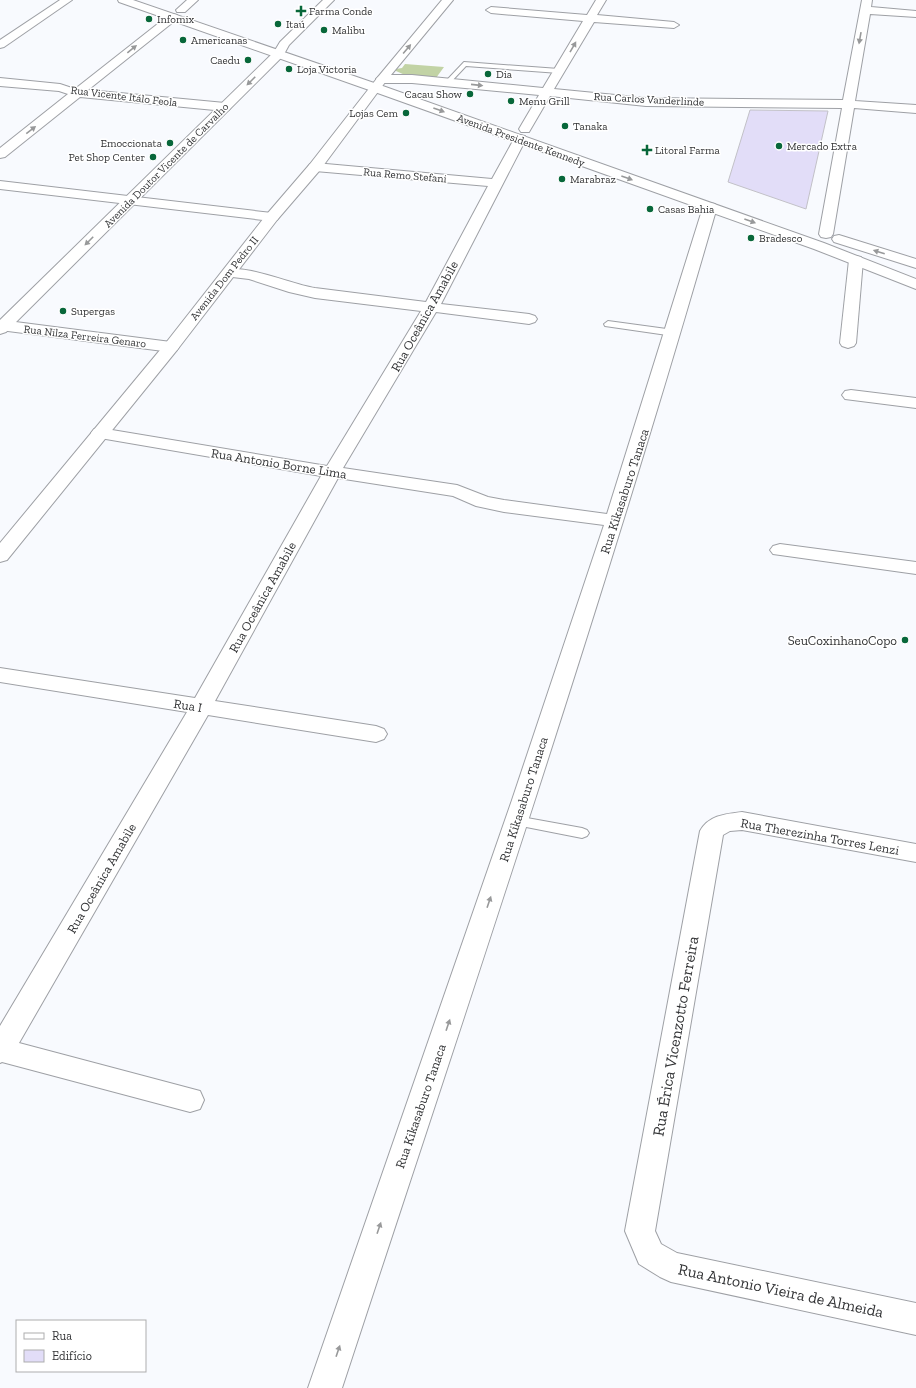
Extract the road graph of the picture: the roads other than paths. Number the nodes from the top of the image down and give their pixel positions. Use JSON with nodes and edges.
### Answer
{"nodes":[{"id":1,"x":67,"y":0,"type":"edge"},
{"id":2,"x":123,"y":0,"type":"edge"},
{"id":3,"x":152,"y":0,"type":"edge"},
{"id":4,"x":193,"y":0,"type":"edge"},
{"id":5,"x":329,"y":0,"type":"edge"},
{"id":6,"x":448,"y":0,"type":"edge"},
{"id":7,"x":601,"y":0,"type":"edge"},
{"id":8,"x":866,"y":5,"type":"edge"},
{"id":9,"x":491,"y":10,"type":"dead end"},
{"id":10,"x":177,"y":13,"type":"junction"},
{"id":11,"x":916,"y":14,"type":"edge"},
{"id":12,"x":590,"y":18,"type":"junction"},
{"id":13,"x":674,"y":25,"type":"dead end"},
{"id":14,"x":0,"y":45,"type":"edge"},
{"id":15,"x":281,"y":49,"type":"junction"},
{"id":16,"x":559,"y":71,"type":"junction"},
{"id":17,"x":0,"y":82,"type":"edge"},
{"id":18,"x":448,"y":82,"type":"junction"},
{"id":19,"x":379,"y":83,"type":"junction"},
{"id":20,"x":77,"y":93,"type":"junction"},
{"id":21,"x":546,"y":93,"type":"junction"},
{"id":22,"x":849,"y":104,"type":"junction"},
{"id":23,"x":225,"y":107,"type":"junction"},
{"id":24,"x":916,"y":109,"type":"edge"},
{"id":25,"x":523,"y":134,"type":"junction"},
{"id":26,"x":0,"y":154,"type":"edge"},
{"id":27,"x":315,"y":167,"type":"junction"},
{"id":28,"x":496,"y":183,"type":"junction"},
{"id":29,"x":0,"y":185,"type":"edge"},
{"id":30,"x":130,"y":200,"type":"junction"},
{"id":31,"x":718,"y":203,"type":"junction"},
{"id":32,"x":272,"y":217,"type":"junction"},
{"id":33,"x":812,"y":229,"type":"dead end"},
{"id":34,"x":826,"y":234,"type":"junction"},
{"id":35,"x":856,"y":260,"type":"junction"},
{"id":36,"x":916,"y":264,"type":"edge"},
{"id":37,"x":229,"y":273,"type":"junction"},
{"id":38,"x":916,"y":284,"type":"edge"},
{"id":39,"x":431,"y":307,"type":"junction"},
{"id":40,"x":529,"y":319,"type":"dead end"},
{"id":41,"x":608,"y":324,"type":"dead end"},
{"id":42,"x":1,"y":326,"type":"edge"},
{"id":43,"x":674,"y":333,"type":"junction"},
{"id":44,"x":848,"y":343,"type":"dead end"},
{"id":45,"x":171,"y":347,"type":"junction"},
{"id":46,"x":851,"y":396,"type":"dead end"},
{"id":47,"x":916,"y":403,"type":"edge"},
{"id":48,"x":100,"y":433,"type":"junction"},
{"id":49,"x":332,"y":472,"type":"junction"},
{"id":50,"x":615,"y":521,"type":"junction"},
{"id":51,"x":780,"y":550,"type":"dead end"},
{"id":52,"x":0,"y":556,"type":"edge"},
{"id":53,"x":916,"y":568,"type":"edge"},
{"id":54,"x":0,"y":675,"type":"edge"},
{"id":55,"x":201,"y":707,"type":"junction"},
{"id":56,"x":376,"y":734,"type":"dead end"},
{"id":57,"x":516,"y":821,"type":"junction"},
{"id":58,"x":724,"y":823,"type":"joint"},
{"id":59,"x":582,"y":833,"type":"dead end"},
{"id":60,"x":916,"y":853,"type":"edge"},
{"id":61,"x":0,"y":1051,"type":"edge"},
{"id":62,"x":190,"y":1100,"type":"dead end"},
{"id":63,"x":650,"y":1254,"type":"joint"},
{"id":64,"x":916,"y":1319,"type":"edge"},
{"id":65,"x":325,"y":1388,"type":"edge"}],
"edges":[{"from":1,"to":14,"type":"street"},
{"from":2,"to":10,"type":"street","name":"Avenida Presidente Kennedy"},
{"from":3,"to":10,"type":"street","name":"Avenida Presidente Kennedy"},
{"from":4,"to":10,"type":"street"},
{"from":5,"to":15,"type":"street","name":"Avenida Doutor Vicente de Carvalho"},
{"from":19,"to":6,"type":"street","name":"Avenida Dom Pedro II","one_way":true},
{"from":7,"to":12,"type":"street","name":"Rua Oceânica Amabile"},
{"from":8,"to":11,"type":"street"},
{"from":8,"to":22,"type":"street","one_way":true},
{"from":9,"to":12,"type":"street"},
{"from":10,"to":15,"type":"street","name":"Avenida Presidente Kennedy"},
{"from":20,"to":10,"type":"street","one_way":true},
{"from":12,"to":13,"type":"street"},
{"from":16,"to":12,"type":"street","name":"Rua Oceânica Amabile","one_way":true},
{"from":15,"to":19,"type":"street","name":"Avenida Presidente Kennedy"},
{"from":15,"to":23,"type":"street","name":"Avenida Doutor Vicente de Carvalho","one_way":true},
{"from":16,"to":18,"type":"lane"},
{"from":16,"to":21,"type":"street","name":"Rua Oceânica Amabile"},
{"from":17,"to":20,"type":"street","name":"Rua Vicente Itálo Feola"},
{"from":18,"to":19,"type":"street","name":"Rua Carlos Vanderlinde"},
{"from":18,"to":21,"type":"street","name":"Rua Carlos Vanderlinde","one_way":true},
{"from":19,"to":25,"type":"street","name":"Avenida Presidente Kennedy"},
{"from":19,"to":27,"type":"street","name":"Avenida Dom Pedro II"},
{"from":20,"to":23,"type":"street","name":"Rua Vicente Itálo Feola"},
{"from":26,"to":20,"type":"street","one_way":true},
{"from":21,"to":22,"type":"street","name":"Rua Carlos Vanderlinde"},
{"from":21,"to":25,"type":"street","name":"Rua Oceânica Amabile"},
{"from":22,"to":24,"type":"street","name":"Rua Carlos Vanderlinde"},
{"from":22,"to":34,"type":"street"},
{"from":23,"to":30,"type":"street","name":"Avenida Doutor Vicente de Carvalho"},
{"from":25,"to":28,"type":"street","name":"Rua Oceânica Amabile"},
{"from":25,"to":31,"type":"street","name":"Avenida Presidente Kennedy"},
{"from":27,"to":28,"type":"street","name":"Rua Remo Stefani"},
{"from":27,"to":32,"type":"street","name":"Avenida Dom Pedro II"},
{"from":28,"to":39,"type":"street","name":"Rua Oceânica Amabile"},
{"from":29,"to":30,"type":"street"},
{"from":30,"to":32,"type":"street"},
{"from":30,"to":42,"type":"street","name":"Avenida Doutor Vicente de Carvalho","one_way":true},
{"from":31,"to":35,"type":"street","name":"Avenida Presidente Kennedy","one_way":true},
{"from":31,"to":43,"type":"street","name":"Rua Kikasaburo Tanaca"},
{"from":32,"to":37,"type":"street","name":"Avenida Dom Pedro II"},
{"from":33,"to":34,"type":"street"},
{"from":36,"to":34,"type":"street","one_way":true},
{"from":35,"to":38,"type":"street","name":"Avenida Presidente Kennedy"},
{"from":35,"to":44,"type":"street"},
{"from":37,"to":39,"type":"street"},
{"from":37,"to":45,"type":"street","name":"Avenida Dom Pedro II"},
{"from":39,"to":40,"type":"street"},
{"from":39,"to":49,"type":"street","name":"Rua Oceânica Amabile"},
{"from":41,"to":43,"type":"lane"},
{"from":42,"to":45,"type":"street","name":"Rua Nilza Ferreira Genaro"},
{"from":43,"to":50,"type":"street","name":"Rua Kikasaburo Tanaca"},
{"from":45,"to":48,"type":"street","name":"Avenida Dom Pedro II"},
{"from":46,"to":47,"type":"street"},
{"from":48,"to":49,"type":"street","name":"Rua Antonio Borne Lima"},
{"from":48,"to":52,"type":"street","name":"Avenida Dom Pedro II"},
{"from":49,"to":50,"type":"street","name":"Rua Antonio Borne Lima"},
{"from":49,"to":55,"type":"street","name":"Rua Oceânica Amabile"},
{"from":50,"to":57,"type":"street","name":"Rua Kikasaburo Tanaca"},
{"from":51,"to":53,"type":"street"},
{"from":54,"to":55,"type":"street","name":"Rua I"},
{"from":55,"to":56,"type":"street","name":"Rua I"},
{"from":55,"to":61,"type":"street","name":"Rua Oceânica Amabile"},
{"from":57,"to":59,"type":"lane"},
{"from":65,"to":57,"type":"street","name":"Rua Kikasaburo Tanaca","one_way":true},
{"from":58,"to":60,"type":"street","name":"Rua Therezinha Torres Lenzi"},
{"from":58,"to":63,"type":"street","name":"Rua Érica Vicenzotto Ferreira"},
{"from":61,"to":62,"type":"street"},
{"from":63,"to":64,"type":"street","name":"Rua Antonio Vieira de Almeida"}]}
